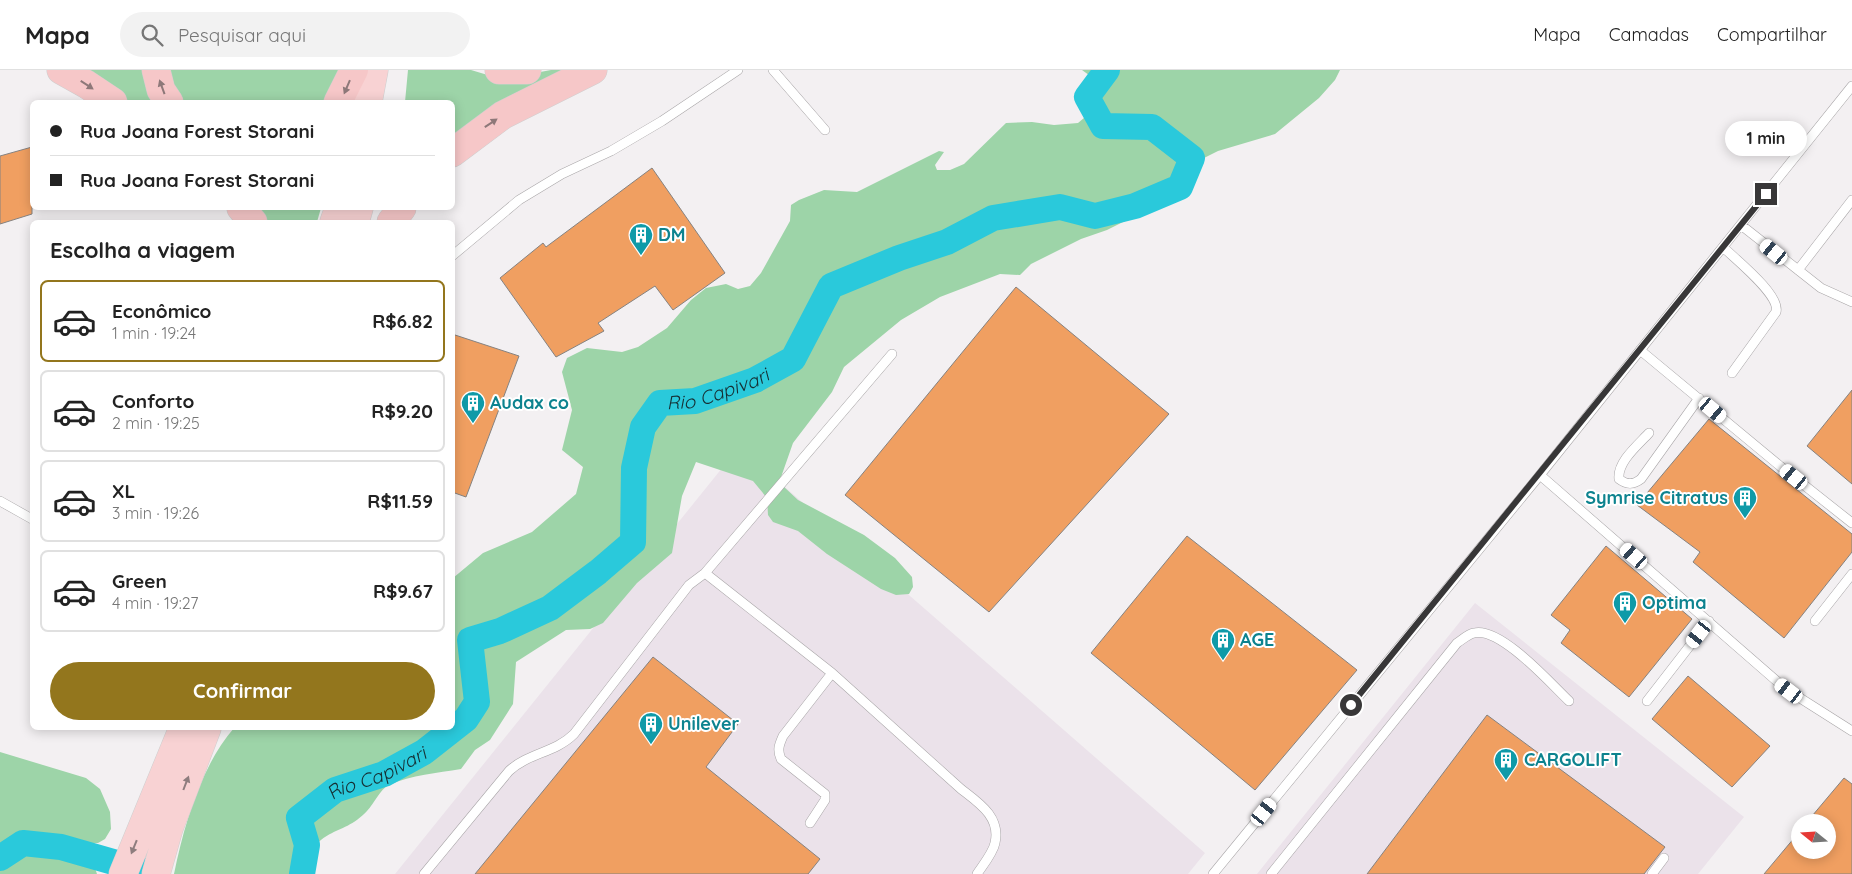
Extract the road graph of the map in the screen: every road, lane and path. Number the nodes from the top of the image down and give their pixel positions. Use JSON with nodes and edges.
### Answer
{"nodes":[{"id":1,"x":61,"y":70,"type":"edge"},
{"id":2,"x":156,"y":70,"type":"edge"},
{"id":3,"x":354,"y":70,"type":"edge"},
{"id":4,"x":374,"y":70,"type":"edge"},
{"id":5,"x":392,"y":70,"type":"edge"},
{"id":6,"x":499,"y":70,"type":"edge"},
{"id":7,"x":527,"y":70,"type":"edge"},
{"id":8,"x":593,"y":70,"type":"edge"},
{"id":9,"x":738,"y":70,"type":"edge"},
{"id":10,"x":774,"y":70,"type":"edge"},
{"id":11,"x":1852,"y":86,"type":"edge"},
{"id":12,"x":110,"y":100,"type":"edge"},
{"id":13,"x":168,"y":100,"type":"edge"},
{"id":14,"x":339,"y":100,"type":"edge"},
{"id":15,"x":368,"y":100,"type":"edge"},
{"id":16,"x":387,"y":100,"type":"edge"},
{"id":17,"x":825,"y":130,"type":"dead end"},
{"id":18,"x":455,"y":151,"type":"edge"},
{"id":19,"x":1852,"y":200,"type":"edge"},
{"id":20,"x":243,"y":210,"type":"edge"},
{"id":21,"x":400,"y":210,"type":"edge"},
{"id":22,"x":251,"y":220,"type":"edge"},
{"id":23,"x":393,"y":220,"type":"edge"},
{"id":24,"x":1741,"y":225,"type":"junction"},
{"id":25,"x":1723,"y":247,"type":"junction"},
{"id":26,"x":455,"y":253,"type":"edge"},
{"id":27,"x":1798,"y":270,"type":"junction"},
{"id":28,"x":1852,"y":302,"type":"edge"},
{"id":29,"x":1640,"y":350,"type":"junction"},
{"id":30,"x":892,"y":354,"type":"dead end"},
{"id":31,"x":1732,"y":372,"type":"dead end"},
{"id":32,"x":1699,"y":398,"type":"junction"},
{"id":33,"x":1648,"y":432,"type":"dead end"},
{"id":34,"x":1540,"y":475,"type":"junction"},
{"id":35,"x":0,"y":501,"type":"edge"},
{"id":36,"x":30,"y":518,"type":"edge"},
{"id":37,"x":1852,"y":523,"type":"edge"},
{"id":38,"x":705,"y":573,"type":"junction"},
{"id":39,"x":1852,"y":574,"type":"edge"},
{"id":40,"x":1709,"y":621,"type":"junction"},
{"id":41,"x":1815,"y":621,"type":"dead end"},
{"id":42,"x":832,"y":673,"type":"junction"},
{"id":43,"x":1647,"y":701,"type":"dead end"},
{"id":44,"x":1569,"y":702,"type":"dead end"},
{"id":45,"x":182,"y":730,"type":"edge"},
{"id":46,"x":206,"y":730,"type":"edge"},
{"id":47,"x":1852,"y":731,"type":"edge"},
{"id":48,"x":810,"y":823,"type":"dead end"},
{"id":49,"x":157,"y":824,"type":"junction"},
{"id":50,"x":1664,"y":858,"type":"dead end"},
{"id":51,"x":123,"y":874,"type":"edge"},
{"id":52,"x":156,"y":874,"type":"edge"},
{"id":53,"x":424,"y":874,"type":"edge"},
{"id":54,"x":977,"y":874,"type":"edge"},
{"id":55,"x":1213,"y":874,"type":"edge"},
{"id":56,"x":1271,"y":874,"type":"edge"},
{"id":57,"x":1652,"y":874,"type":"edge"}],
"edges":[{"from":1,"to":12,"type":"highway","one_way":true},
{"from":13,"to":2,"type":"highway","one_way":true},
{"from":3,"to":14,"type":"highway","one_way":true},
{"from":4,"to":15,"type":"highway"},
{"from":5,"to":16,"type":"highway"},
{"from":6,"to":7,"type":"highway"},
{"from":18,"to":8,"type":"highway","one_way":true},
{"from":9,"to":26,"type":"lane"},
{"from":10,"to":17,"type":"lane"},
{"from":11,"to":24,"type":"lane"},
{"from":19,"to":27,"type":"lane"},
{"from":20,"to":22,"type":"highway"},
{"from":21,"to":23,"type":"highway"},
{"from":24,"to":25,"type":"lane"},
{"from":24,"to":27,"type":"lane"},
{"from":25,"to":29,"type":"lane"},
{"from":25,"to":31,"type":"lane"},
{"from":27,"to":28,"type":"lane"},
{"from":29,"to":32,"type":"lane"},
{"from":29,"to":34,"type":"lane"},
{"from":30,"to":38,"type":"lane"},
{"from":32,"to":33,"type":"lane"},
{"from":32,"to":37,"type":"lane"},
{"from":34,"to":40,"type":"lane"},
{"from":34,"to":55,"type":"lane"},
{"from":35,"to":36,"type":"lane"},
{"from":38,"to":42,"type":"lane"},
{"from":38,"to":53,"type":"lane"},
{"from":39,"to":41,"type":"lane"},
{"from":40,"to":43,"type":"lane"},
{"from":40,"to":47,"type":"lane"},
{"from":42,"to":48,"type":"lane"},
{"from":42,"to":54,"type":"lane"},
{"from":44,"to":56,"type":"lane"},
{"from":45,"to":49,"type":"highway"},
{"from":49,"to":46,"type":"highway","one_way":true},
{"from":49,"to":51,"type":"highway","one_way":true},
{"from":49,"to":52,"type":"highway"},
{"from":50,"to":57,"type":"lane"}]}
